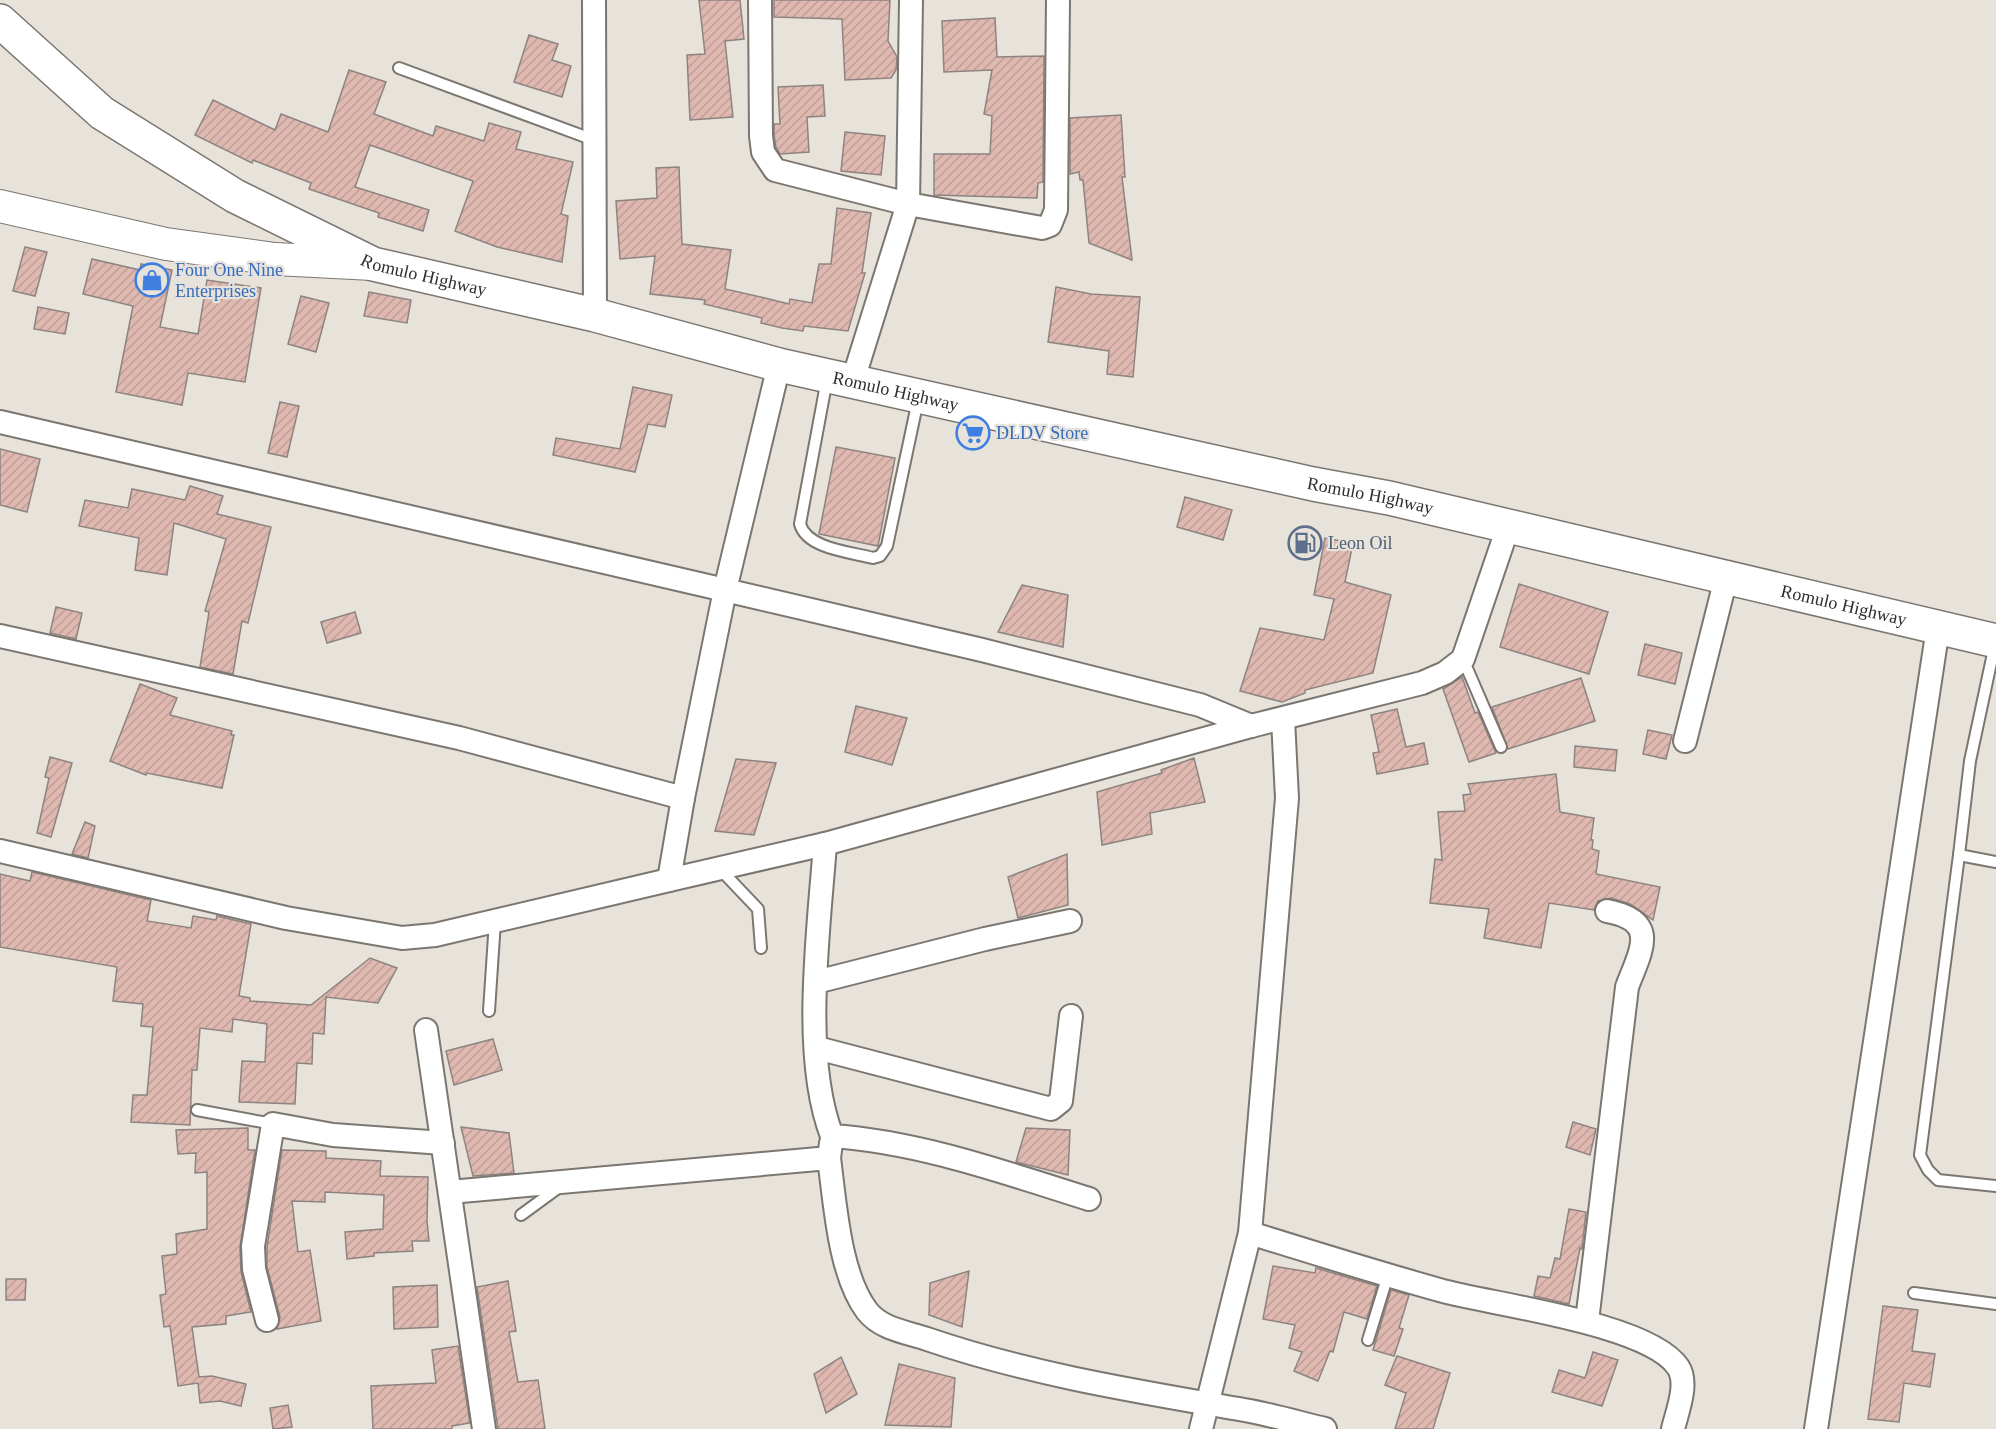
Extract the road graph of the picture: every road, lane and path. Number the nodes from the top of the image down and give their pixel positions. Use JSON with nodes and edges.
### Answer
{"nodes":[{"id":1,"x":594,"y":0,"type":"edge"},
{"id":2,"x":760,"y":0,"type":"edge"},
{"id":3,"x":911,"y":0,"type":"edge"},
{"id":4,"x":1058,"y":0,"type":"edge"},
{"id":5,"x":0,"y":21,"type":"edge"},
{"id":6,"x":399,"y":68,"type":"dead end"},
{"id":7,"x":594,"y":140,"type":"junction"},
{"id":8,"x":908,"y":204,"type":"junction"},
{"id":9,"x":0,"y":206,"type":"edge"},
{"id":10,"x":373,"y":264,"type":"junction"},
{"id":11,"x":595,"y":315,"type":"junction"},
{"id":12,"x":778,"y":365,"type":"junction"},
{"id":13,"x":840,"y":378,"type":"junction"},
{"id":14,"x":919,"y":395,"type":"junction"},
{"id":15,"x":0,"y":422,"type":"edge"},
{"id":16,"x":1508,"y":527,"type":"junction"},
{"id":17,"x":1726,"y":578,"type":"junction"},
{"id":18,"x":725,"y":590,"type":"junction"},
{"id":19,"x":1938,"y":627,"type":"junction"},
{"id":20,"x":0,"y":636,"type":"edge"},
{"id":21,"x":1996,"y":641,"type":"edge"},
{"id":22,"x":1463,"y":659,"type":"junction"},
{"id":23,"x":1283,"y":719,"type":"junction"},
{"id":24,"x":1251,"y":726,"type":"junction"},
{"id":25,"x":1685,"y":741,"type":"dead end"},
{"id":26,"x":1501,"y":747,"type":"dead end"},
{"id":27,"x":683,"y":798,"type":"junction"},
{"id":28,"x":825,"y":844,"type":"junction"},
{"id":29,"x":0,"y":850,"type":"edge"},
{"id":30,"x":1959,"y":855,"type":"junction"},
{"id":31,"x":1996,"y":862,"type":"edge"},
{"id":32,"x":719,"y":868,"type":"junction"},
{"id":33,"x":669,"y":880,"type":"junction"},
{"id":34,"x":1607,"y":911,"type":"dead end"},
{"id":35,"x":495,"y":921,"type":"junction"},
{"id":36,"x":1071,"y":921,"type":"dead end"},
{"id":37,"x":761,"y":948,"type":"dead end"},
{"id":38,"x":816,"y":982,"type":"junction"},
{"id":39,"x":489,"y":1011,"type":"dead end"},
{"id":40,"x":1071,"y":1016,"type":"dead end"},
{"id":41,"x":426,"y":1030,"type":"dead end"},
{"id":42,"x":817,"y":1048,"type":"junction"},
{"id":43,"x":197,"y":1110,"type":"dead end"},
{"id":44,"x":273,"y":1124,"type":"junction"},
{"id":45,"x":443,"y":1143,"type":"junction"},
{"id":46,"x":831,"y":1147,"type":"junction"},
{"id":47,"x":567,"y":1181,"type":"junction"},
{"id":48,"x":1996,"y":1186,"type":"edge"},
{"id":49,"x":450,"y":1192,"type":"junction"},
{"id":50,"x":1089,"y":1199,"type":"dead end"},
{"id":51,"x":520,"y":1215,"type":"dead end"},
{"id":52,"x":1250,"y":1233,"type":"junction"},
{"id":53,"x":1388,"y":1275,"type":"junction"},
{"id":54,"x":1914,"y":1293,"type":"dead end"},
{"id":55,"x":1996,"y":1304,"type":"edge"},
{"id":56,"x":267,"y":1320,"type":"dead end"},
{"id":57,"x":1587,"y":1322,"type":"junction"},
{"id":58,"x":1368,"y":1340,"type":"dead end"},
{"id":59,"x":1208,"y":1405,"type":"junction"},
{"id":60,"x":484,"y":1429,"type":"edge"},
{"id":61,"x":1201,"y":1429,"type":"edge"},
{"id":62,"x":1325,"y":1429,"type":"edge"},
{"id":63,"x":1673,"y":1429,"type":"edge"},
{"id":64,"x":1816,"y":1429,"type":"edge"}],
"edges":[{"from":1,"to":7,"type":"street"},
{"from":2,"to":8,"type":"street"},
{"from":3,"to":8,"type":"street"},
{"from":4,"to":8,"type":"street"},
{"from":5,"to":10,"type":"highway","name":"Romulo Highway"},
{"from":6,"to":7,"type":"lane"},
{"from":7,"to":11,"type":"street"},
{"from":8,"to":13,"type":"street"},
{"from":9,"to":10,"type":"main road"},
{"from":10,"to":11,"type":"highway","name":"Romulo Highway"},
{"from":11,"to":12,"type":"highway","name":"Romulo Highway"},
{"from":12,"to":13,"type":"highway","name":"Romulo Highway"},
{"from":12,"to":18,"type":"street"},
{"from":13,"to":14,"type":"highway","name":"Romulo Highway"},
{"from":13,"to":14,"type":"lane"},
{"from":14,"to":16,"type":"highway","name":"Romulo Highway"},
{"from":15,"to":18,"type":"street"},
{"from":16,"to":17,"type":"highway","name":"Romulo Highway"},
{"from":16,"to":22,"type":"street"},
{"from":17,"to":19,"type":"highway","name":"Romulo Highway"},
{"from":17,"to":25,"type":"street"},
{"from":18,"to":24,"type":"street"},
{"from":18,"to":27,"type":"street"},
{"from":19,"to":21,"type":"highway","name":"Romulo Highway"},
{"from":19,"to":64,"type":"street"},
{"from":20,"to":27,"type":"street"},
{"from":21,"to":30,"type":"lane"},
{"from":22,"to":23,"type":"street"},
{"from":22,"to":26,"type":"lane"},
{"from":23,"to":24,"type":"street"},
{"from":23,"to":52,"type":"street"},
{"from":24,"to":28,"type":"street"},
{"from":27,"to":33,"type":"street"},
{"from":28,"to":32,"type":"street"},
{"from":28,"to":38,"type":"street"},
{"from":29,"to":35,"type":"street"},
{"from":30,"to":31,"type":"lane"},
{"from":30,"to":48,"type":"lane"},
{"from":32,"to":33,"type":"street"},
{"from":32,"to":37,"type":"lane"},
{"from":33,"to":35,"type":"street"},
{"from":34,"to":57,"type":"street"},
{"from":35,"to":39,"type":"lane"},
{"from":36,"to":38,"type":"street"},
{"from":38,"to":42,"type":"street"},
{"from":40,"to":42,"type":"street"},
{"from":41,"to":45,"type":"street"},
{"from":42,"to":46,"type":"street"},
{"from":43,"to":44,"type":"lane"},
{"from":44,"to":45,"type":"street"},
{"from":44,"to":56,"type":"street"},
{"from":45,"to":49,"type":"street"},
{"from":46,"to":47,"type":"street"},
{"from":46,"to":50,"type":"street"},
{"from":46,"to":59,"type":"street"},
{"from":47,"to":49,"type":"street"},
{"from":47,"to":51,"type":"lane"},
{"from":49,"to":60,"type":"street"},
{"from":52,"to":53,"type":"street"},
{"from":52,"to":59,"type":"street"},
{"from":53,"to":57,"type":"street"},
{"from":53,"to":58,"type":"lane"},
{"from":54,"to":55,"type":"lane"},
{"from":57,"to":63,"type":"street"},
{"from":59,"to":61,"type":"street"},
{"from":59,"to":62,"type":"street"}]}
